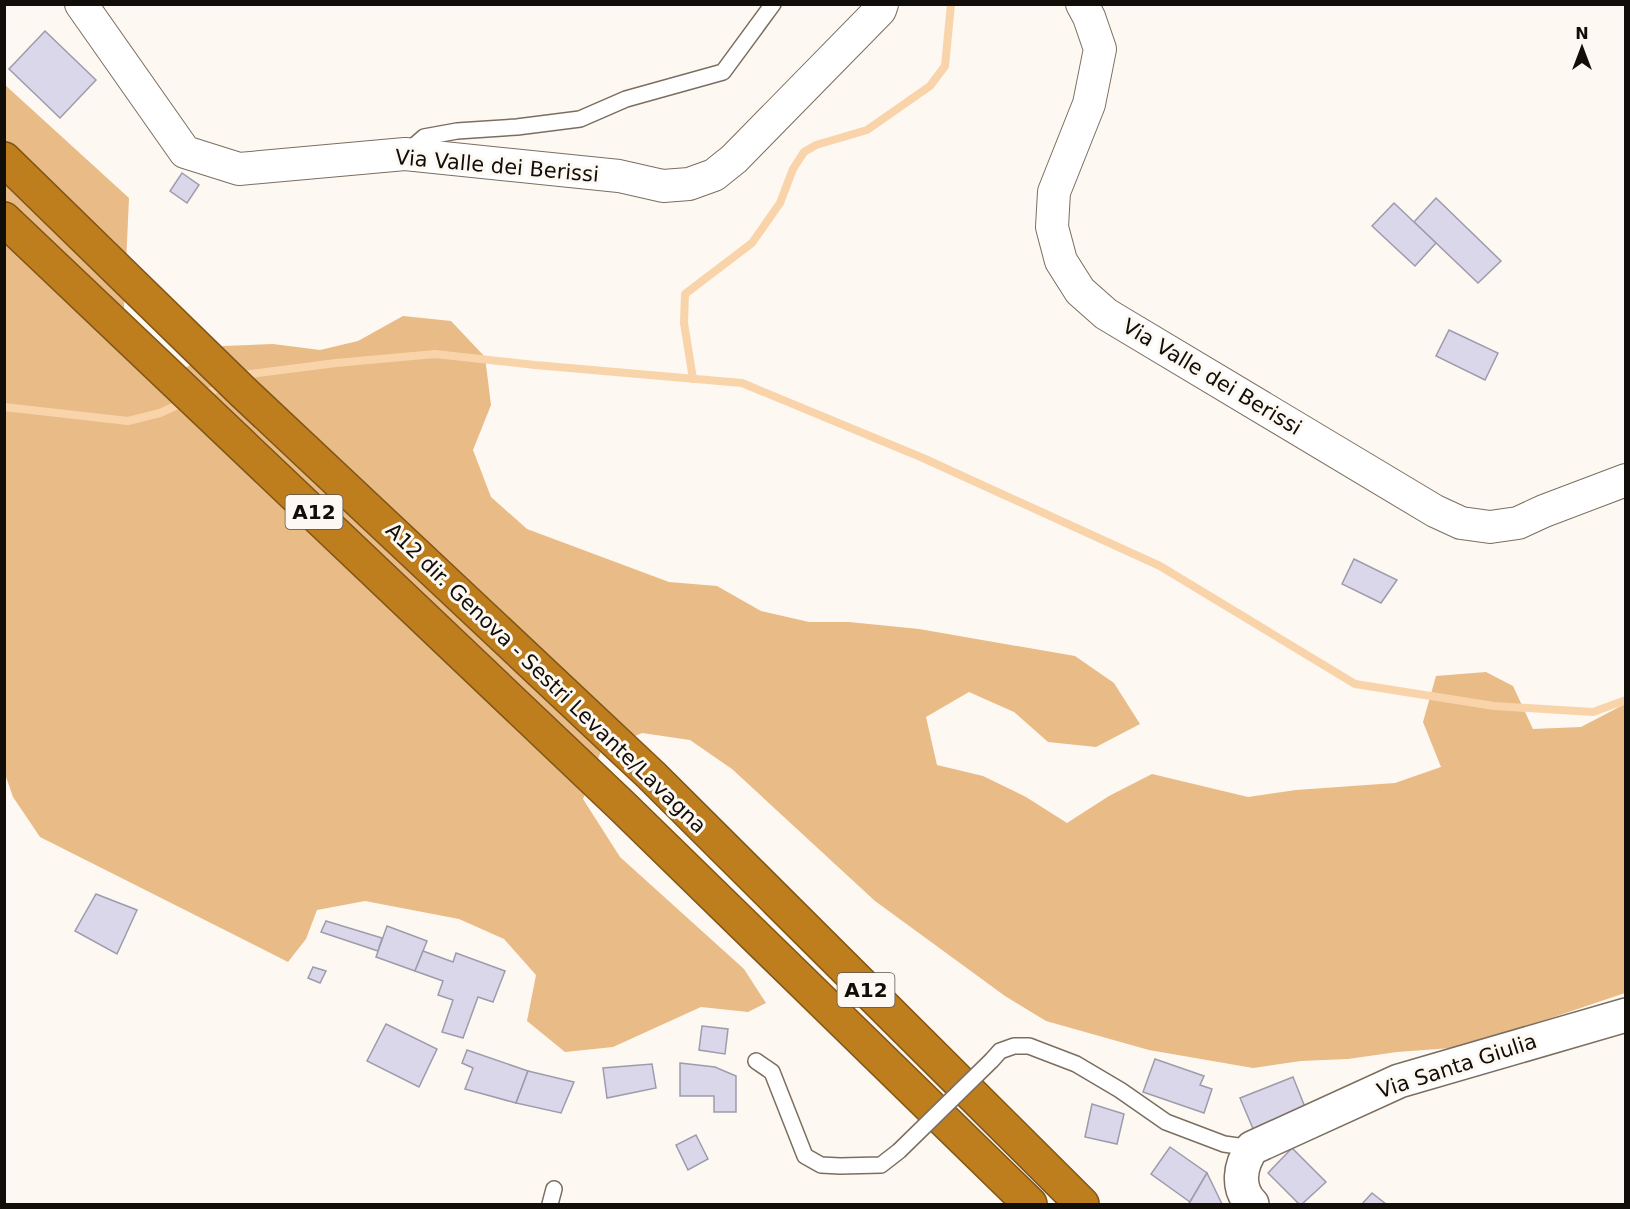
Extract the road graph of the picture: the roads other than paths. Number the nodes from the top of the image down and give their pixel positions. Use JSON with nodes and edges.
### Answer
{"nodes":[{"id":1,"x":81,"y":4,"type":"edge"},
{"id":2,"x":773,"y":4,"type":"edge"},
{"id":3,"x":882,"y":4,"type":"edge"},
{"id":4,"x":1082,"y":4,"type":"edge"},
{"id":5,"x":405,"y":154,"type":"junction"},
{"id":6,"x":4,"y":159,"type":"edge"},
{"id":7,"x":4,"y":219,"type":"edge"},
{"id":8,"x":1626,"y":480,"type":"edge"},
{"id":9,"x":1626,"y":1015,"type":"edge"},
{"id":10,"x":756,"y":1062,"type":"dead end"},
{"id":11,"x":1252,"y":1148,"type":"junction"},
{"id":12,"x":554,"y":1189,"type":"dead end"},
{"id":13,"x":550,"y":1204,"type":"edge"},
{"id":14,"x":1030,"y":1204,"type":"edge"},
{"id":15,"x":1082,"y":1204,"type":"edge"},
{"id":16,"x":1252,"y":1204,"type":"edge"}],
"edges":[{"from":1,"to":5,"type":"street","name":"Via Valle dei Berissi"},
{"from":2,"to":5,"type":"lane"},
{"from":3,"to":5,"type":"street","name":"Via Valle dei Berissi"},
{"from":4,"to":8,"type":"street","name":"Via Valle dei Berissi"},
{"from":6,"to":15,"type":"highway","name":"A12 dir. Genova - Sestri Levante/Lavagna","number":"A12"},
{"from":7,"to":14,"type":"highway","number":"A12"},
{"from":9,"to":11,"type":"street","name":"Via Santa Giulia"},
{"from":10,"to":11,"type":"lane","bridge":true},
{"from":11,"to":16,"type":"street"},
{"from":12,"to":13,"type":"lane"}]}
